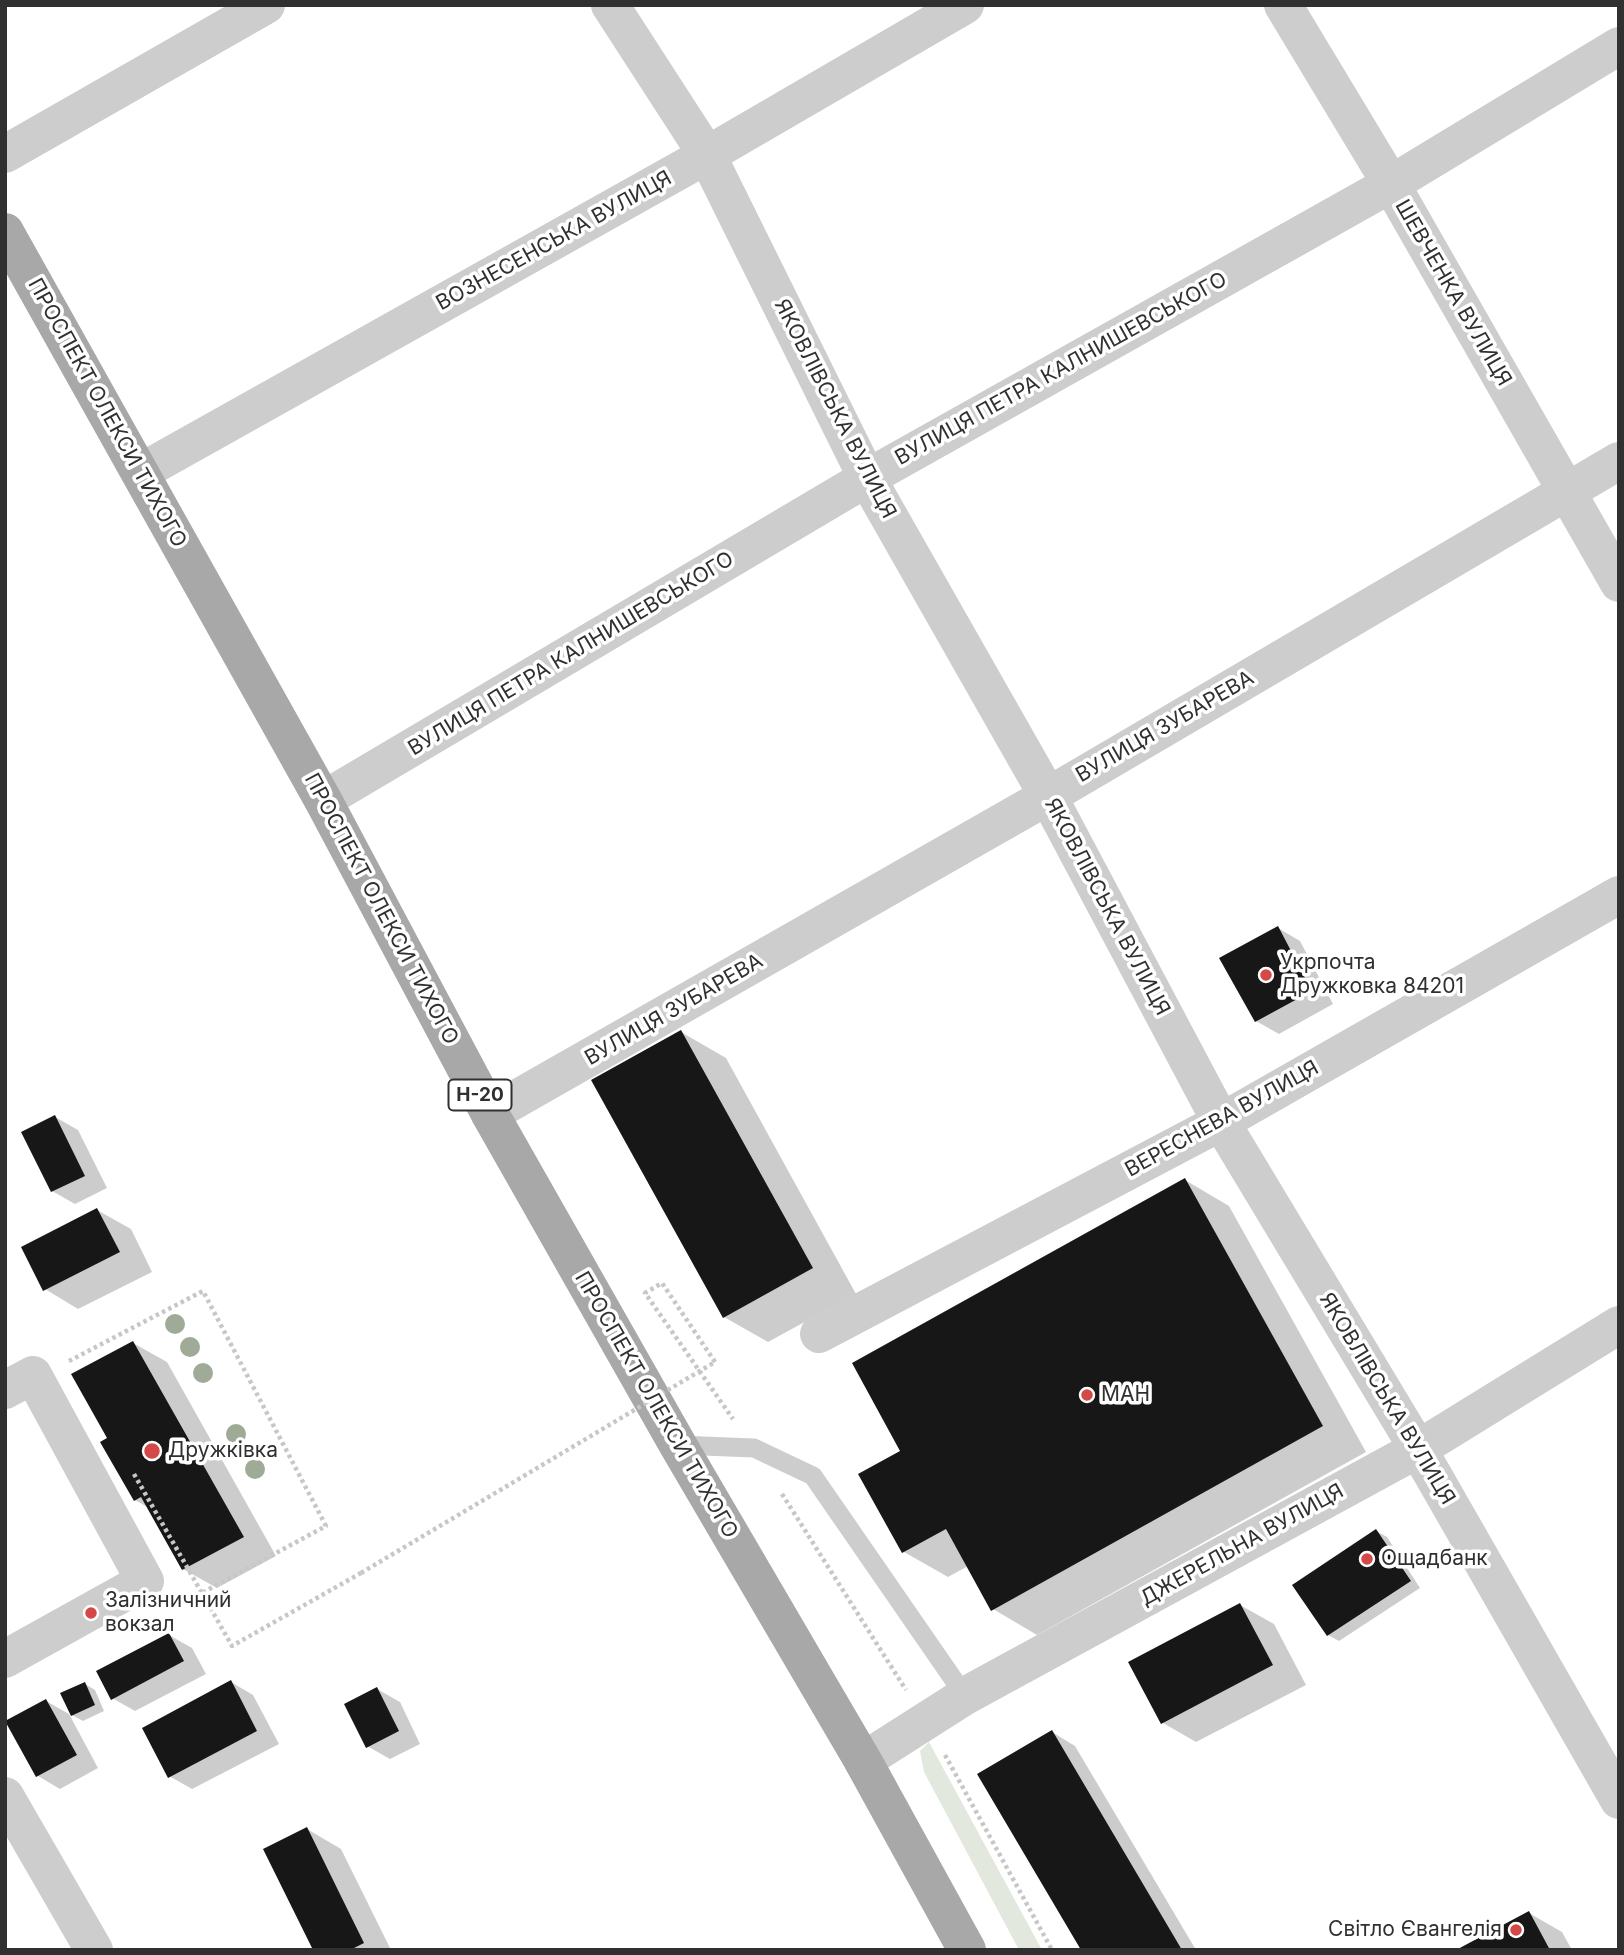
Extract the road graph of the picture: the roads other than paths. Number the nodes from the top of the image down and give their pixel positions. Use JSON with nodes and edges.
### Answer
{"nodes":[{"id":1,"x":266,"y":5,"type":"edge"},
{"id":2,"x":610,"y":5,"type":"edge"},
{"id":3,"x":965,"y":5,"type":"edge"},
{"id":4,"x":1283,"y":5,"type":"edge"},
{"id":5,"x":1619,"y":46,"type":"edge"},
{"id":6,"x":5,"y":154,"type":"edge"},
{"id":7,"x":707,"y":155,"type":"junction"},
{"id":8,"x":1391,"y":184,"type":"junction"},
{"id":9,"x":5,"y":233,"type":"edge"},
{"id":10,"x":1619,"y":461,"type":"edge"},
{"id":11,"x":141,"y":472,"type":"junction"},
{"id":12,"x":867,"y":478,"type":"junction"},
{"id":13,"x":1566,"y":492,"type":"junction"},
{"id":14,"x":1619,"y":583,"type":"edge"},
{"id":15,"x":1048,"y":796,"type":"junction"},
{"id":16,"x":323,"y":800,"type":"junction"},
{"id":17,"x":1619,"y":895,"type":"edge"},
{"id":18,"x":491,"y":1115,"type":"junction"},
{"id":19,"x":1221,"y":1122,"type":"junction"},
{"id":20,"x":1619,"y":1325,"type":"edge"},
{"id":21,"x":819,"y":1334,"type":"dead end"},
{"id":22,"x":5,"y":1390,"type":"edge"},
{"id":23,"x":678,"y":1445,"type":"junction"},
{"id":24,"x":1418,"y":1449,"type":"junction"},
{"id":25,"x":5,"y":1659,"type":"edge"},
{"id":26,"x":965,"y":1696,"type":"junction"},
{"id":27,"x":863,"y":1761,"type":"junction"},
{"id":28,"x":5,"y":1796,"type":"edge"},
{"id":29,"x":1619,"y":1800,"type":"edge"},
{"id":30,"x":94,"y":1950,"type":"edge"},
{"id":31,"x":967,"y":1950,"type":"edge"}],
"edges":[{"from":1,"to":6,"type":"street"},
{"from":2,"to":7,"type":"street","name":"ЯКОВЛІВСЬКА ВУЛИЦЯ"},
{"from":3,"to":7,"type":"street","name":"ВОЗНЕСЕНСЬКА ВУЛИЦЯ"},
{"from":4,"to":8,"type":"street","name":"ШЕВЧЕНКА ВУЛИЦЯ"},
{"from":5,"to":8,"type":"street","name":"ВУЛИЦЯ ПЕТРА КАЛНИШЕВСЬКОГО"},
{"from":7,"to":11,"type":"street","name":"ВОЗНЕСЕНСЬКА ВУЛИЦЯ"},
{"from":7,"to":12,"type":"street","name":"ЯКОВЛІВСЬКА ВУЛИЦЯ"},
{"from":8,"to":12,"type":"street","name":"ВУЛИЦЯ ПЕТРА КАЛНИШЕВСЬКОГО"},
{"from":8,"to":13,"type":"street","name":"ШЕВЧЕНКА ВУЛИЦЯ"},
{"from":9,"to":11,"type":"main road","name":"ПРОСПЕКТ ОЛЕКСИ ТИХОГО","number":"Н-20"},
{"from":10,"to":13,"type":"street","name":"ВУЛИЦЯ ЗУБАРЕВА"},
{"from":11,"to":16,"type":"main road","name":"ПРОСПЕКТ ОЛЕКСИ ТИХОГО","number":"Н-20"},
{"from":12,"to":15,"type":"street","name":"ЯКОВЛІВСЬКА ВУЛИЦЯ"},
{"from":12,"to":16,"type":"street","name":"ВУЛИЦЯ ПЕТРА КАЛНИШЕВСЬКОГО"},
{"from":13,"to":14,"type":"street","name":"ШЕВЧЕНКА ВУЛИЦЯ"},
{"from":13,"to":15,"type":"street","name":"ВУЛИЦЯ ЗУБАРЕВА"},
{"from":15,"to":18,"type":"street","name":"ВУЛИЦЯ ЗУБАРЕВА"},
{"from":15,"to":19,"type":"street","name":"ЯКОВЛІВСЬКА ВУЛИЦЯ"},
{"from":16,"to":18,"type":"main road","name":"ПРОСПЕКТ ОЛЕКСИ ТИХОГО","number":"Н-20"},
{"from":17,"to":19,"type":"street","name":"ВЕРЕСНЕВА ВУЛИЦЯ"},
{"from":18,"to":23,"type":"main road","name":"ПРОСПЕКТ ОЛЕКСИ ТИХОГО","number":"Н-20"},
{"from":19,"to":21,"type":"street","name":"ВЕРЕСНЕВА ВУЛИЦЯ"},
{"from":19,"to":24,"type":"street","name":"ЯКОВЛІВСЬКА ВУЛИЦЯ"},
{"from":20,"to":24,"type":"street","name":"ДЖЕРЕЛЬНА ВУЛИЦЯ"},
{"from":22,"to":25,"type":"street"},
{"from":23,"to":26,"type":"lane"},
{"from":23,"to":27,"type":"main road","name":"ПРОСПЕКТ ОЛЕКСИ ТИХОГО","number":"Н-20"},
{"from":24,"to":26,"type":"street","name":"ДЖЕРЕЛЬНА ВУЛИЦЯ"},
{"from":24,"to":29,"type":"street","name":"ЯКОВЛІВСЬКА ВУЛИЦЯ"},
{"from":26,"to":27,"type":"street","name":"ДЖЕРЕЛЬНА ВУЛИЦЯ"},
{"from":27,"to":31,"type":"main road","name":"ПРОСПЕКТ ОЛЕКСИ ТИХОГО","number":"Н-20"},
{"from":28,"to":30,"type":"street"}]}
